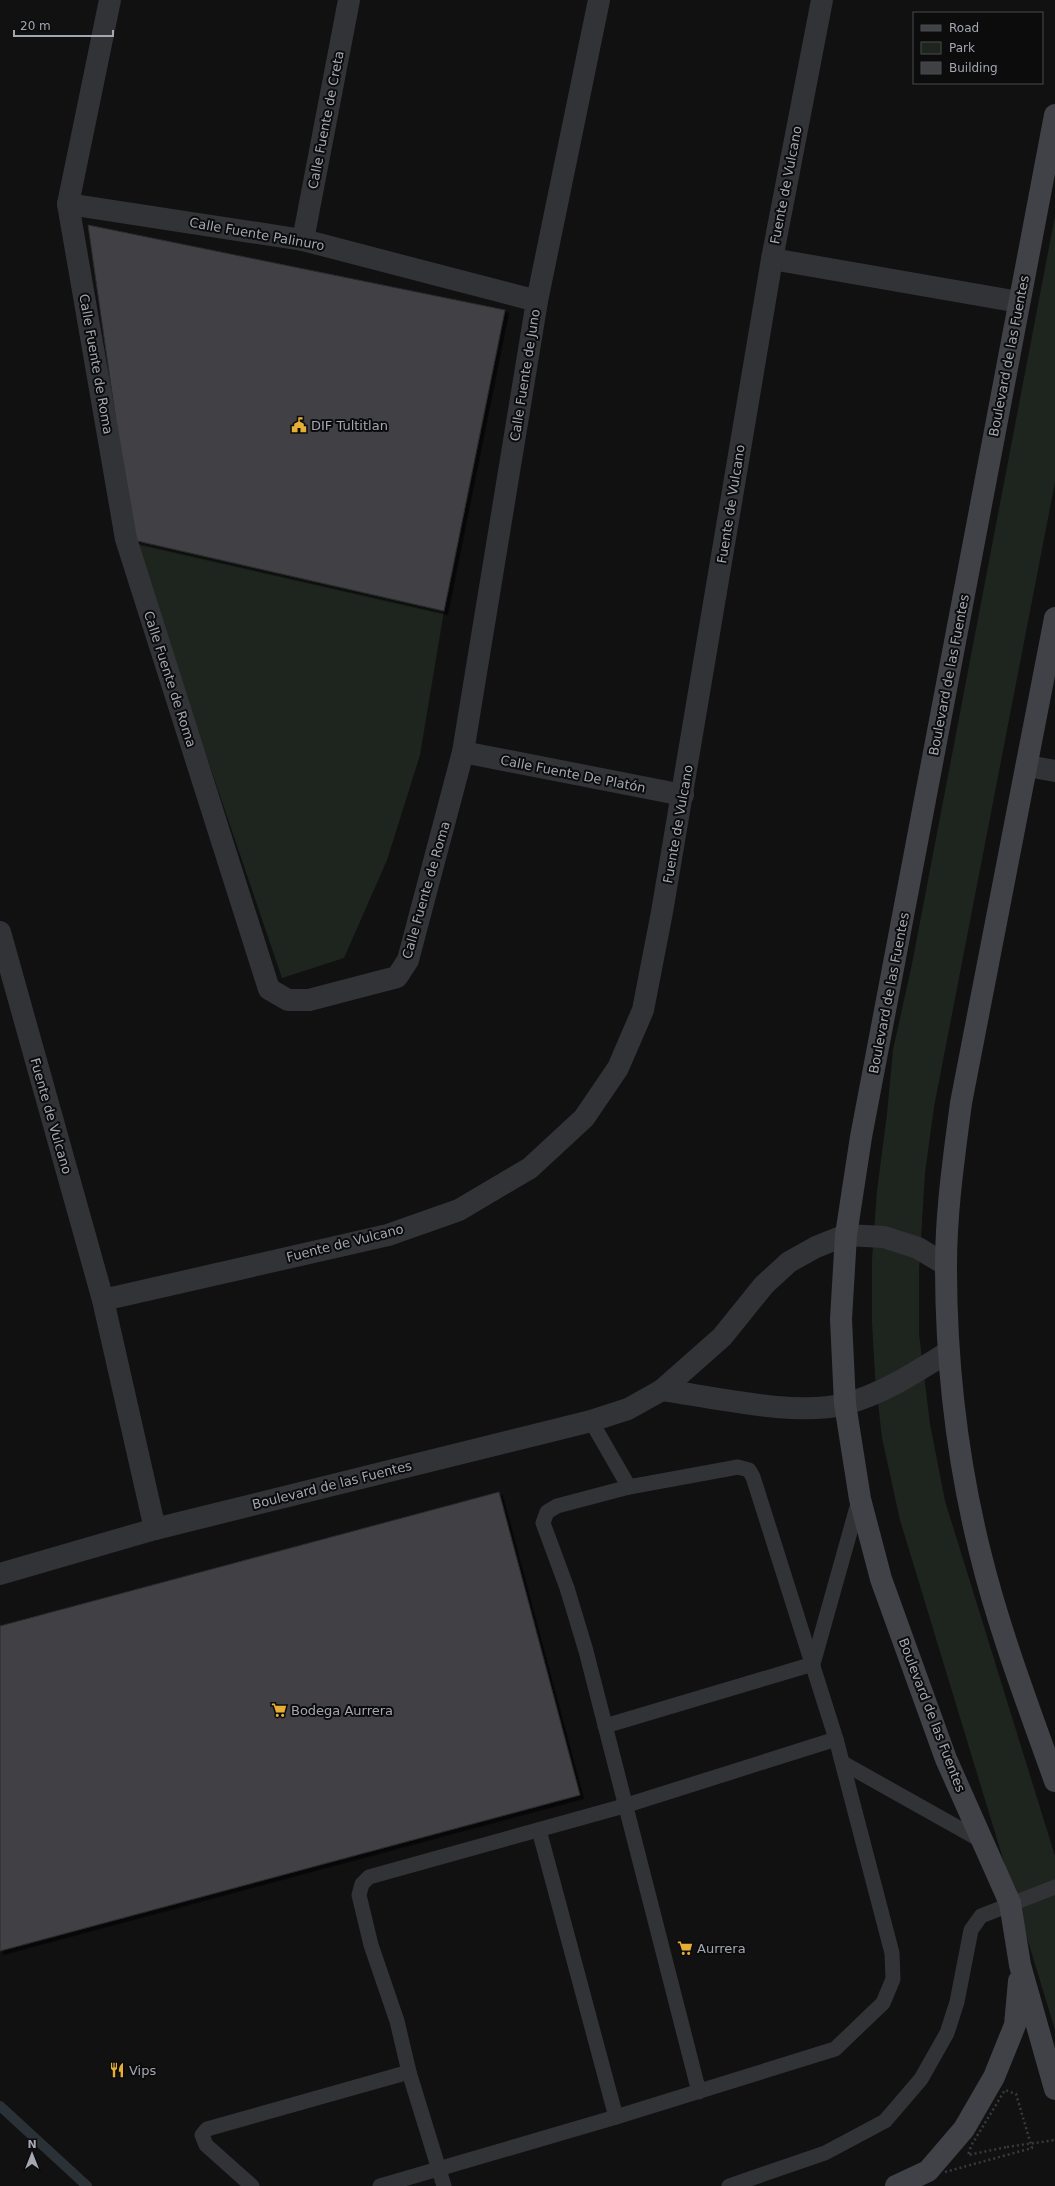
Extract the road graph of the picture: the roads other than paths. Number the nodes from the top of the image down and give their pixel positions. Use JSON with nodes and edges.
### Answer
{"nodes":[{"id":1,"x":110,"y":0,"type":"edge"},
{"id":2,"x":349,"y":0,"type":"edge"},
{"id":3,"x":599,"y":0,"type":"edge"},
{"id":4,"x":822,"y":0,"type":"edge"},
{"id":5,"x":1055,"y":115,"type":"edge"},
{"id":6,"x":68,"y":204,"type":"junction"},
{"id":7,"x":303,"y":240,"type":"junction"},
{"id":8,"x":772,"y":259,"type":"junction"},
{"id":9,"x":537,"y":301,"type":"junction"},
{"id":10,"x":1019,"y":302,"type":"junction"},
{"id":11,"x":1055,"y":618,"type":"edge"},
{"id":12,"x":463,"y":752,"type":"junction"},
{"id":13,"x":1027,"y":766,"type":"junction"},
{"id":14,"x":1055,"y":771,"type":"edge"},
{"id":15,"x":683,"y":795,"type":"junction"},
{"id":16,"x":0,"y":932,"type":"edge"},
{"id":17,"x":846,"y":1235,"type":"junction"},
{"id":18,"x":946,"y":1265,"type":"junction"},
{"id":19,"x":103,"y":1300,"type":"junction"},
{"id":20,"x":948,"y":1352,"type":"junction"},
{"id":21,"x":662,"y":1390,"type":"junction"},
{"id":22,"x":845,"y":1404,"type":"junction"},
{"id":23,"x":591,"y":1421,"type":"junction"},
{"id":24,"x":629,"y":1487,"type":"junction"},
{"id":25,"x":860,"y":1499,"type":"junction"},
{"id":26,"x":155,"y":1529,"type":"junction"},
{"id":27,"x":0,"y":1574,"type":"edge"},
{"id":28,"x":813,"y":1664,"type":"junction"},
{"id":29,"x":1016,"y":1672,"type":"junction"},
{"id":30,"x":605,"y":1726,"type":"junction"},
{"id":31,"x":836,"y":1739,"type":"junction"},
{"id":32,"x":1055,"y":1740,"type":"edge"},
{"id":33,"x":843,"y":1762,"type":"junction"},
{"id":34,"x":1055,"y":1781,"type":"edge"},
{"id":35,"x":624,"y":1806,"type":"junction"},
{"id":36,"x":539,"y":1830,"type":"junction"},
{"id":37,"x":982,"y":1842,"type":"junction"},
{"id":38,"x":1055,"y":1887,"type":"edge"},
{"id":39,"x":1010,"y":1903,"type":"junction"},
{"id":40,"x":1020,"y":1965,"type":"junction"},
{"id":41,"x":409,"y":2072,"type":"junction"},
{"id":42,"x":1055,"y":2089,"type":"edge"},
{"id":43,"x":699,"y":2092,"type":"junction"},
{"id":44,"x":616,"y":2117,"type":"junction"},
{"id":45,"x":440,"y":2170,"type":"junction"},
{"id":46,"x":252,"y":2186,"type":"edge"},
{"id":47,"x":380,"y":2186,"type":"edge"},
{"id":48,"x":444,"y":2186,"type":"edge"},
{"id":49,"x":729,"y":2186,"type":"edge"},
{"id":50,"x":896,"y":2186,"type":"edge"}],
"edges":[{"from":1,"to":6,"type":"street","name":"Calle Fuente de Roma"},
{"from":2,"to":7,"type":"street","name":"Calle Fuente de Creta"},
{"from":3,"to":9,"type":"street","name":"Calle Fuente de Juno"},
{"from":4,"to":8,"type":"street","name":"Fuente de Vulcano"},
{"from":5,"to":10,"type":"street","name":"Boulevard de las Fuentes"},
{"from":6,"to":7,"type":"street","name":"Calle Fuente Palinuro"},
{"from":6,"to":12,"type":"street","name":"Calle Fuente de Roma"},
{"from":7,"to":9,"type":"street","name":"Calle Fuente Palinuro"},
{"from":8,"to":10,"type":"street"},
{"from":8,"to":15,"type":"street","name":"Fuente de Vulcano"},
{"from":9,"to":12,"type":"street","name":"Calle Fuente de Juno"},
{"from":10,"to":17,"type":"street","name":"Boulevard de las Fuentes"},
{"from":11,"to":13,"type":"street"},
{"from":12,"to":15,"type":"street","name":"Calle Fuente De Platón"},
{"from":13,"to":14,"type":"street"},
{"from":13,"to":18,"type":"street"},
{"from":15,"to":19,"type":"street","name":"Fuente de Vulcano"},
{"from":16,"to":19,"type":"street","name":"Fuente de Vulcano"},
{"from":17,"to":18,"type":"street","name":"Boulevard de las Fuentes"},
{"from":17,"to":21,"type":"street","name":"Boulevard de las Fuentes"},
{"from":17,"to":22,"type":"street","name":"Boulevard de las Fuentes"},
{"from":18,"to":20,"type":"street"},
{"from":19,"to":26,"type":"street","name":"Fuente de Vulcano"},
{"from":20,"to":22,"type":"street"},
{"from":20,"to":29,"type":"street"},
{"from":21,"to":22,"type":"street"},
{"from":21,"to":23,"type":"street","name":"Boulevard de las Fuentes"},
{"from":22,"to":25,"type":"street","name":"Boulevard de las Fuentes"},
{"from":23,"to":24,"type":"lane"},
{"from":23,"to":26,"type":"street","name":"Boulevard de las Fuentes"},
{"from":24,"to":28,"type":"lane"},
{"from":24,"to":30,"type":"lane"},
{"from":25,"to":28,"type":"lane"},
{"from":25,"to":37,"type":"street","name":"Boulevard de las Fuentes"},
{"from":26,"to":27,"type":"street","name":"Boulevard de las Fuentes"},
{"from":28,"to":30,"type":"lane"},
{"from":28,"to":31,"type":"lane"},
{"from":29,"to":32,"type":"street"},
{"from":29,"to":34,"type":"street"},
{"from":30,"to":35,"type":"lane"},
{"from":31,"to":33,"type":"lane"},
{"from":31,"to":35,"type":"lane"},
{"from":33,"to":37,"type":"lane"},
{"from":33,"to":43,"type":"lane"},
{"from":35,"to":36,"type":"lane"},
{"from":35,"to":43,"type":"lane"},
{"from":36,"to":41,"type":"lane"},
{"from":36,"to":44,"type":"lane"},
{"from":37,"to":39,"type":"street","name":"Boulevard de las Fuentes"},
{"from":38,"to":39,"type":"lane"},
{"from":39,"to":40,"type":"street","name":"Boulevard de las Fuentes"},
{"from":39,"to":49,"type":"lane"},
{"from":40,"to":42,"type":"street","name":"Boulevard de las Fuentes"},
{"from":40,"to":50,"type":"street"},
{"from":41,"to":45,"type":"lane"},
{"from":41,"to":46,"type":"lane"},
{"from":43,"to":44,"type":"lane"},
{"from":44,"to":45,"type":"lane"},
{"from":45,"to":47,"type":"lane"},
{"from":45,"to":48,"type":"lane"}]}
